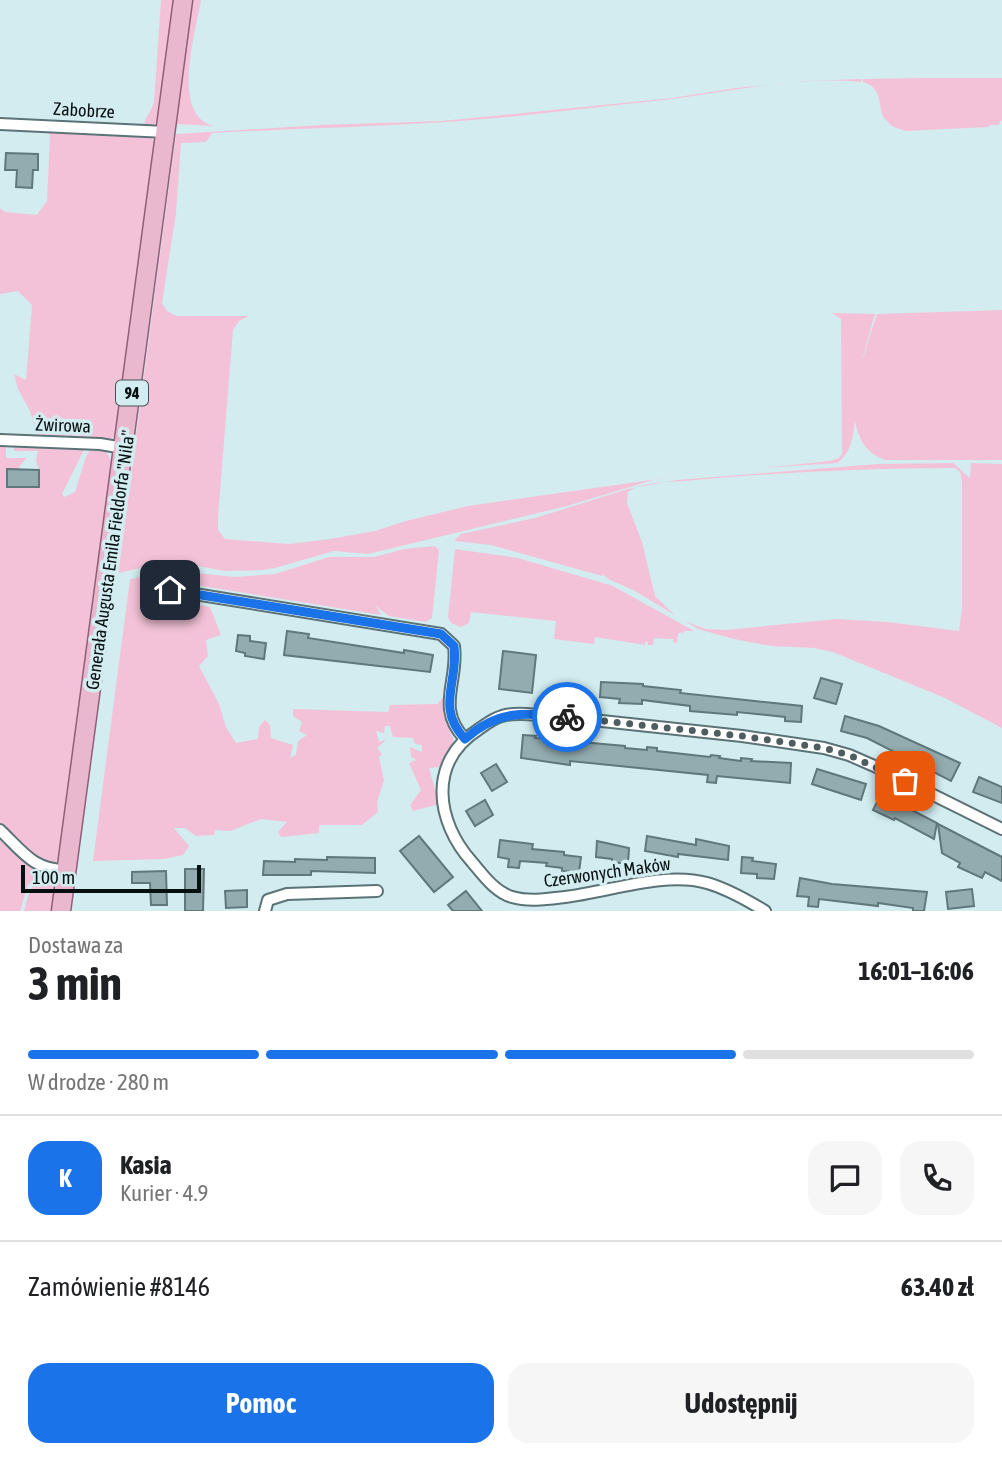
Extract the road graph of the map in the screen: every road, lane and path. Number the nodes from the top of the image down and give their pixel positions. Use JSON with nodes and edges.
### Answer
{"nodes":[{"id":1,"x":183,"y":0,"type":"edge"},
{"id":2,"x":0,"y":124,"type":"edge"},
{"id":3,"x":166,"y":132,"type":"junction"},
{"id":4,"x":0,"y":440,"type":"edge"},
{"id":5,"x":124,"y":448,"type":"junction"},
{"id":6,"x":170,"y":590,"type":"dead end"},
{"id":7,"x":465,"y":739,"type":"junction"},
{"id":8,"x":0,"y":830,"type":"edge"},
{"id":9,"x":1002,"y":830,"type":"edge"},
{"id":10,"x":67,"y":870,"type":"junction"},
{"id":11,"x":377,"y":891,"type":"dead end"},
{"id":12,"x":61,"y":911,"type":"edge"},
{"id":13,"x":265,"y":911,"type":"edge"},
{"id":14,"x":765,"y":911,"type":"edge"}],
"edges":[{"from":1,"to":3,"type":"main road","name":"Generała Augusta Emila Fieldorfa \"Nila\"","number":"94"},
{"from":2,"to":3,"type":"street","name":"Zabobrze"},
{"from":3,"to":5,"type":"main road","name":"Generała Augusta Emila Fieldorfa \"Nila\"","number":"94"},
{"from":4,"to":5,"type":"street","name":"Żwirowa"},
{"from":5,"to":10,"type":"main road","name":"Generała Augusta Emila Fieldorfa \"Nila\"","number":"94"},
{"from":6,"to":7,"type":"street"},
{"from":7,"to":9,"type":"street","name":"Czerwonych Maków"},
{"from":7,"to":14,"type":"street","name":"Czerwonych Maków"},
{"from":8,"to":10,"type":"street"},
{"from":10,"to":12,"type":"main road","name":"Generała Augusta Emila Fieldorfa \"Nila\"","number":"94"},
{"from":11,"to":13,"type":"street"}]}
